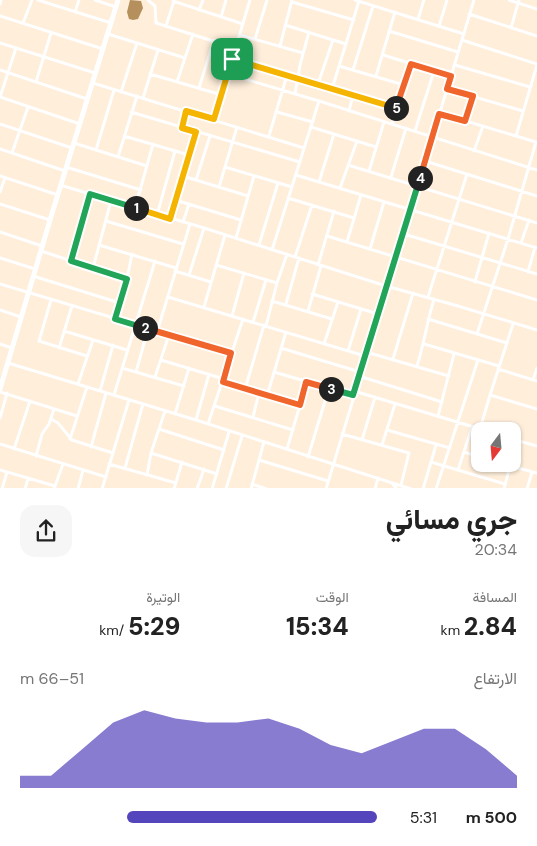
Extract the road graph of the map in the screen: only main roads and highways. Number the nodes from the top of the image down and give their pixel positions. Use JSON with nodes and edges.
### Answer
{"nodes":[{"id":1,"x":118,"y":0,"type":"edge"},
{"id":2,"x":0,"y":390,"type":"edge"}],
"edges":[{"from":1,"to":2,"type":"highway"}]}
